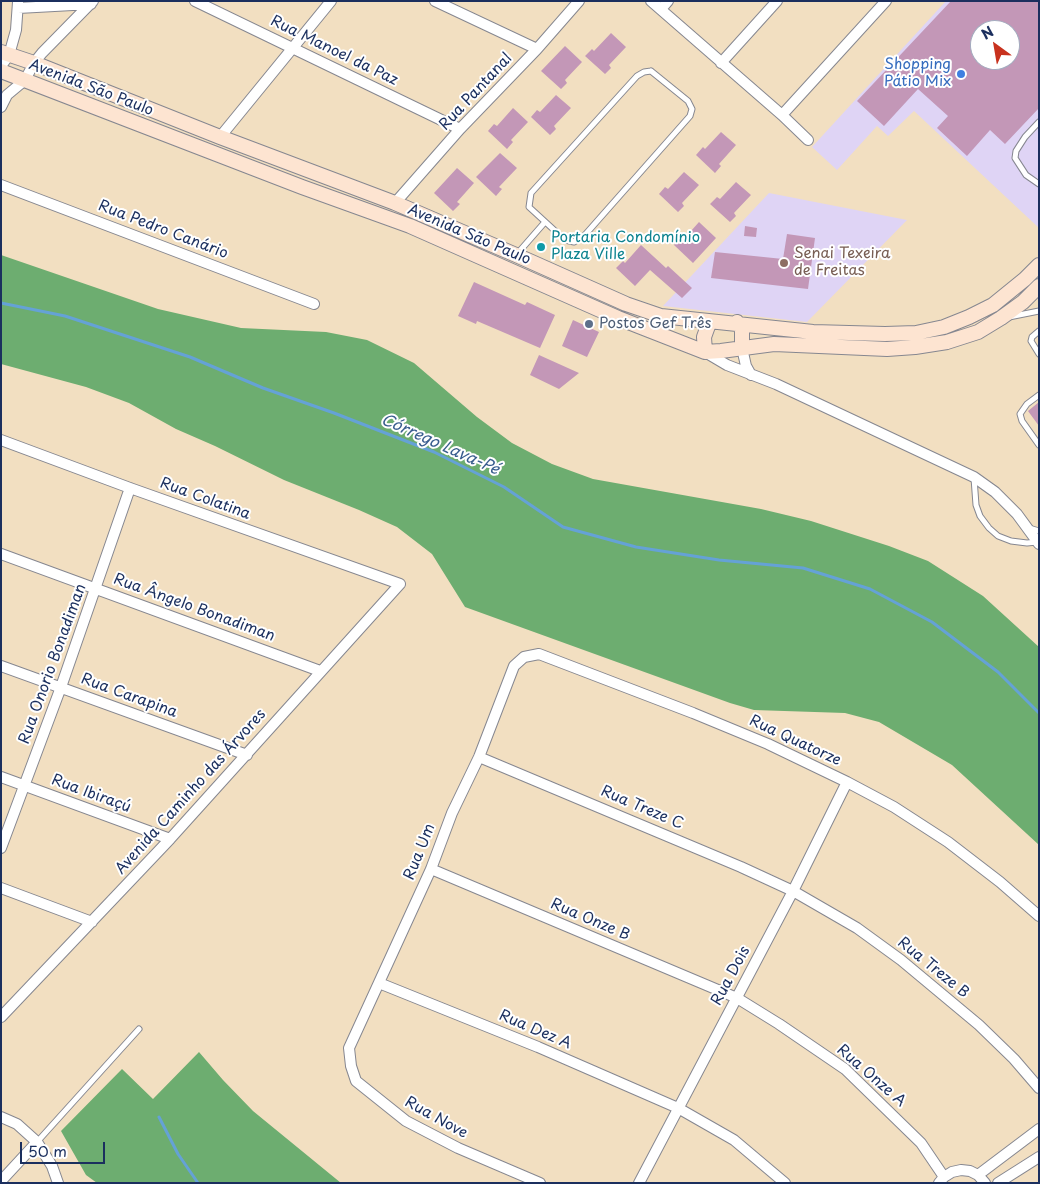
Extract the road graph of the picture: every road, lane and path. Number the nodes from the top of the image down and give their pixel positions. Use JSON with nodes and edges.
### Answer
{"nodes":[{"id":1,"x":195,"y":1,"type":"edge"},
{"id":2,"x":331,"y":1,"type":"edge"},
{"id":3,"x":435,"y":1,"type":"edge"},
{"id":4,"x":579,"y":1,"type":"edge"},
{"id":5,"x":651,"y":1,"type":"edge"},
{"id":6,"x":776,"y":1,"type":"edge"},
{"id":7,"x":886,"y":1,"type":"edge"},
{"id":8,"x":92,"y":2,"type":"edge"},
{"id":9,"x":18,"y":5,"type":"edge"},
{"id":10,"x":664,"y":5,"type":"edge"},
{"id":11,"x":293,"y":48,"type":"junction"},
{"id":12,"x":536,"y":49,"type":"junction"},
{"id":13,"x":4,"y":58,"type":"edge"},
{"id":14,"x":34,"y":63,"type":"junction"},
{"id":15,"x":721,"y":63,"type":"junction"},
{"id":16,"x":1,"y":71,"type":"edge"},
{"id":17,"x":25,"y":80,"type":"junction"},
{"id":18,"x":1,"y":106,"type":"edge"},
{"id":19,"x":782,"y":115,"type":"junction"},
{"id":20,"x":1039,"y":122,"type":"edge"},
{"id":21,"x":460,"y":129,"type":"junction"},
{"id":22,"x":220,"y":137,"type":"junction"},
{"id":23,"x":808,"y":140,"type":"dead end"},
{"id":24,"x":1039,"y":184,"type":"edge"},
{"id":25,"x":1,"y":185,"type":"edge"},
{"id":26,"x":394,"y":203,"type":"junction"},
{"id":27,"x":545,"y":222,"type":"junction"},
{"id":28,"x":516,"y":255,"type":"junction"},
{"id":29,"x":1039,"y":265,"type":"edge"},
{"id":30,"x":1039,"y":286,"type":"edge"},
{"id":31,"x":314,"y":304,"type":"dead end"},
{"id":32,"x":1039,"y":311,"type":"edge"},
{"id":33,"x":1001,"y":318,"type":"junction"},
{"id":34,"x":711,"y":322,"type":"junction"},
{"id":35,"x":737,"y":322,"type":"junction"},
{"id":36,"x":1039,"y":332,"type":"edge"},
{"id":37,"x":742,"y":348,"type":"junction"},
{"id":38,"x":705,"y":352,"type":"junction"},
{"id":39,"x":1039,"y":354,"type":"edge"},
{"id":40,"x":751,"y":375,"type":"junction"},
{"id":41,"x":1039,"y":395,"type":"edge"},
{"id":42,"x":1,"y":440,"type":"edge"},
{"id":43,"x":1039,"y":445,"type":"edge"},
{"id":44,"x":974,"y":477,"type":"junction"},
{"id":45,"x":130,"y":488,"type":"junction"},
{"id":46,"x":1034,"y":530,"type":"edge"},
{"id":47,"x":1038,"y":543,"type":"edge"},
{"id":48,"x":1,"y":554,"type":"edge"},
{"id":49,"x":400,"y":584,"type":"joint"},
{"id":50,"x":96,"y":588,"type":"junction"},
{"id":51,"x":1,"y":666,"type":"edge"},
{"id":52,"x":514,"y":666,"type":"joint"},
{"id":53,"x":320,"y":671,"type":"junction"},
{"id":54,"x":61,"y":687,"type":"junction"},
{"id":55,"x":247,"y":755,"type":"junction"},
{"id":56,"x":479,"y":757,"type":"junction"},
{"id":57,"x":1,"y":778,"type":"edge"},
{"id":58,"x":847,"y":782,"type":"junction"},
{"id":59,"x":25,"y":786,"type":"junction"},
{"id":60,"x":170,"y":839,"type":"junction"},
{"id":61,"x":1,"y":848,"type":"edge"},
{"id":62,"x":431,"y":869,"type":"junction"},
{"id":63,"x":1,"y":888,"type":"edge"},
{"id":64,"x":793,"y":891,"type":"junction"},
{"id":65,"x":1039,"y":916,"type":"edge"},
{"id":66,"x":92,"y":922,"type":"junction"},
{"id":67,"x":379,"y":983,"type":"junction"},
{"id":68,"x":737,"y":998,"type":"junction"},
{"id":69,"x":1,"y":1017,"type":"edge"},
{"id":70,"x":140,"y":1029,"type":"dead end"},
{"id":71,"x":349,"y":1048,"type":"joint"},
{"id":72,"x":1039,"y":1088,"type":"edge"},
{"id":73,"x":678,"y":1108,"type":"junction"},
{"id":74,"x":1,"y":1117,"type":"edge"},
{"id":75,"x":1039,"y":1129,"type":"edge"},
{"id":76,"x":37,"y":1142,"type":"junction"},
{"id":77,"x":1039,"y":1157,"type":"edge"},
{"id":78,"x":978,"y":1174,"type":"junction"},
{"id":79,"x":1,"y":1180,"type":"edge"},
{"id":80,"x":942,"y":1180,"type":"edge"},
{"id":81,"x":58,"y":1183,"type":"edge"},
{"id":82,"x":540,"y":1183,"type":"edge"},
{"id":83,"x":639,"y":1183,"type":"edge"},
{"id":84,"x":785,"y":1183,"type":"edge"},
{"id":85,"x":986,"y":1183,"type":"edge"},
{"id":86,"x":998,"y":1183,"type":"edge"}],
"edges":[{"from":1,"to":11,"type":"street","name":"Rua Manoel da Paz"},
{"from":2,"to":11,"type":"street"},
{"from":3,"to":12,"type":"street"},
{"from":4,"to":12,"type":"street","name":"Rua Pantanal"},
{"from":5,"to":10,"type":"street"},
{"from":6,"to":15,"type":"street"},
{"from":7,"to":19,"type":"street"},
{"from":8,"to":9,"type":"street"},
{"from":8,"to":14,"type":"street"},
{"from":9,"to":13,"type":"street"},
{"from":10,"to":15,"type":"street"},
{"from":11,"to":21,"type":"street","name":"Rua Manoel da Paz"},
{"from":11,"to":22,"type":"street"},
{"from":12,"to":21,"type":"street","name":"Rua Pantanal"},
{"from":13,"to":14,"type":"street","name":"Avenida São Paulo"},
{"from":14,"to":17,"type":"street"},
{"from":14,"to":22,"type":"street","name":"Avenida São Paulo"},
{"from":15,"to":19,"type":"street"},
{"from":16,"to":17,"type":"street","name":"Avenida São Paulo"},
{"from":17,"to":18,"type":"street"},
{"from":17,"to":38,"type":"street","name":"Avenida São Paulo"},
{"from":19,"to":23,"type":"street"},
{"from":20,"to":24,"type":"lane"},
{"from":21,"to":26,"type":"street","name":"Rua Pantanal"},
{"from":22,"to":26,"type":"street","name":"Avenida São Paulo"},
{"from":25,"to":31,"type":"street","name":"Rua Pedro Canário"},
{"from":26,"to":28,"type":"street","name":"Avenida São Paulo"},
{"from":27,"to":27,"type":"lane"},
{"from":27,"to":28,"type":"lane"},
{"from":28,"to":34,"type":"street","name":"Avenida São Paulo"},
{"from":29,"to":35,"type":"street","name":"Avenida São Paulo"},
{"from":30,"to":33,"type":"street","name":"Avenida São Paulo"},
{"from":32,"to":33,"type":"lane"},
{"from":33,"to":37,"type":"street","name":"Avenida São Paulo"},
{"from":34,"to":35,"type":"street","name":"Avenida São Paulo"},
{"from":34,"to":38,"type":"street"},
{"from":35,"to":37,"type":"street"},
{"from":36,"to":39,"type":"lane"},
{"from":37,"to":38,"type":"street","name":"Avenida São Paulo"},
{"from":37,"to":40,"type":"street"},
{"from":38,"to":40,"type":"street"},
{"from":40,"to":44,"type":"street"},
{"from":41,"to":43,"type":"lane"},
{"from":42,"to":45,"type":"street","name":"Rua Colatina"},
{"from":44,"to":46,"type":"street"},
{"from":44,"to":47,"type":"lane"},
{"from":45,"to":49,"type":"street","name":"Rua Colatina"},
{"from":45,"to":50,"type":"street","name":"Rua Onorio Bonadiman"},
{"from":46,"to":47,"type":"street"},
{"from":48,"to":50,"type":"street","name":"Rua Ângelo Bonadiman"},
{"from":49,"to":53,"type":"street","name":"Avenida Caminho das Árvores"},
{"from":50,"to":53,"type":"street","name":"Rua Ângelo Bonadiman"},
{"from":50,"to":54,"type":"street","name":"Rua Onorio Bonadiman"},
{"from":51,"to":54,"type":"street","name":"Rua Carapina"},
{"from":52,"to":56,"type":"street","name":"Rua Um"},
{"from":52,"to":58,"type":"street","name":"Rua Quatorze"},
{"from":53,"to":55,"type":"street","name":"Avenida Caminho das Árvores"},
{"from":54,"to":55,"type":"street","name":"Rua Carapina"},
{"from":54,"to":59,"type":"street","name":"Rua Onorio Bonadiman"},
{"from":55,"to":60,"type":"street","name":"Avenida Caminho das Árvores"},
{"from":56,"to":62,"type":"street","name":"Rua Um"},
{"from":56,"to":64,"type":"street","name":"Rua Treze C"},
{"from":57,"to":59,"type":"street","name":"Rua Ibiraçú"},
{"from":58,"to":64,"type":"street","name":"Rua Dois"},
{"from":58,"to":65,"type":"street","name":"Rua Quatorze"},
{"from":59,"to":60,"type":"street","name":"Rua Ibiraçú"},
{"from":59,"to":61,"type":"street","name":"Rua Onorio Bonadiman"},
{"from":60,"to":66,"type":"street","name":"Avenida Caminho das Árvores"},
{"from":62,"to":67,"type":"street","name":"Rua Um"},
{"from":62,"to":68,"type":"street","name":"Rua Onze B"},
{"from":63,"to":66,"type":"street"},
{"from":64,"to":68,"type":"street","name":"Rua Dois"},
{"from":64,"to":72,"type":"street","name":"Rua Treze B"},
{"from":66,"to":69,"type":"street","name":"Avenida Caminho das Árvores"},
{"from":67,"to":71,"type":"street","name":"Rua Um"},
{"from":67,"to":73,"type":"street","name":"Rua Dez A"},
{"from":68,"to":73,"type":"street","name":"Rua Dois"},
{"from":68,"to":80,"type":"street","name":"Rua Onze A"},
{"from":70,"to":76,"type":"lane"},
{"from":71,"to":82,"type":"street","name":"Rua Nove"},
{"from":73,"to":83,"type":"street","name":"Rua Dois"},
{"from":73,"to":84,"type":"street","name":"Rua Dez A"},
{"from":74,"to":76,"type":"street"},
{"from":75,"to":78,"type":"street"},
{"from":76,"to":79,"type":"street"},
{"from":76,"to":81,"type":"street"},
{"from":77,"to":86,"type":"street"},
{"from":78,"to":80,"type":"street"},
{"from":78,"to":85,"type":"street"}]}
